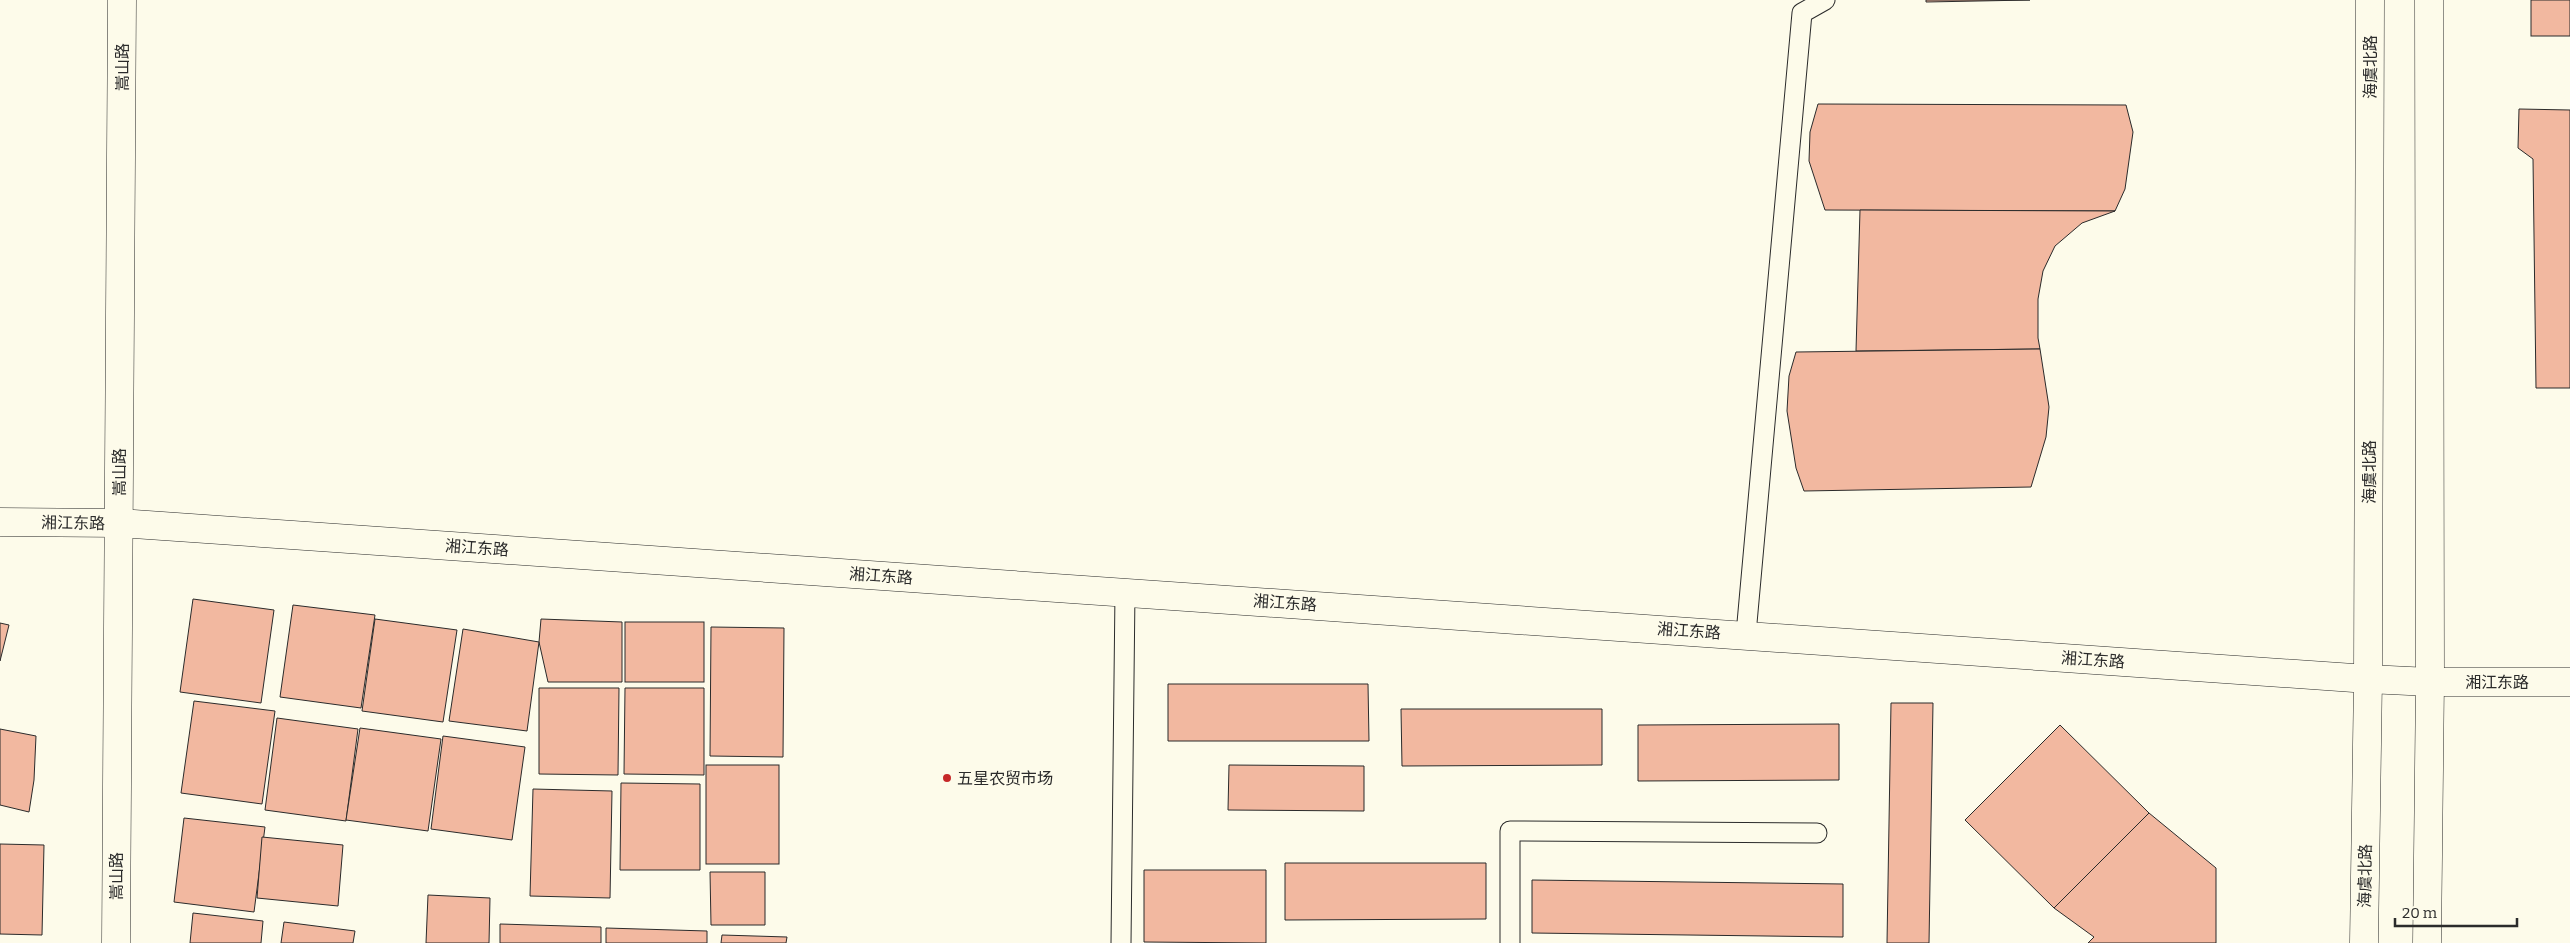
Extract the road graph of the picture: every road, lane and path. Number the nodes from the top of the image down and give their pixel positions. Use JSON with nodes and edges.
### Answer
{"nodes":[{"id":1,"x":122,"y":0,"type":"edge"},
{"id":2,"x":1825,"y":0,"type":"edge"},
{"id":3,"x":2370,"y":0,"type":"edge"},
{"id":4,"x":2430,"y":0,"type":"edge"},
{"id":5,"x":0,"y":522,"type":"edge"},
{"id":6,"x":119,"y":523,"type":"junction"},
{"id":7,"x":1125,"y":592,"type":"junction"},
{"id":8,"x":1746,"y":634,"type":"junction"},
{"id":9,"x":2368,"y":679,"type":"junction"},
{"id":10,"x":2430,"y":682,"type":"junction"},
{"id":11,"x":2570,"y":682,"type":"edge"},
{"id":12,"x":1817,"y":833,"type":"dead end"},
{"id":13,"x":116,"y":943,"type":"edge"},
{"id":14,"x":1121,"y":943,"type":"edge"},
{"id":15,"x":1510,"y":943,"type":"edge"},
{"id":16,"x":2364,"y":943,"type":"edge"},
{"id":17,"x":2427,"y":943,"type":"edge"}],
"edges":[{"from":1,"to":6,"type":"street","name":"嵩山路"},
{"from":2,"to":8,"type":"lane"},
{"from":3,"to":9,"type":"street","name":"海虞北路"},
{"from":4,"to":10,"type":"street"},
{"from":5,"to":6,"type":"street","name":"湘江东路"},
{"from":6,"to":7,"type":"street","name":"湘江东路"},
{"from":6,"to":13,"type":"street","name":"嵩山路"},
{"from":7,"to":8,"type":"street","name":"湘江东路"},
{"from":7,"to":14,"type":"lane"},
{"from":8,"to":9,"type":"street","name":"湘江东路"},
{"from":9,"to":10,"type":"street","name":"湘江东路"},
{"from":9,"to":16,"type":"street","name":"海虞北路"},
{"from":10,"to":11,"type":"street","name":"湘江东路"},
{"from":10,"to":17,"type":"street"},
{"from":12,"to":15,"type":"lane"}]}
